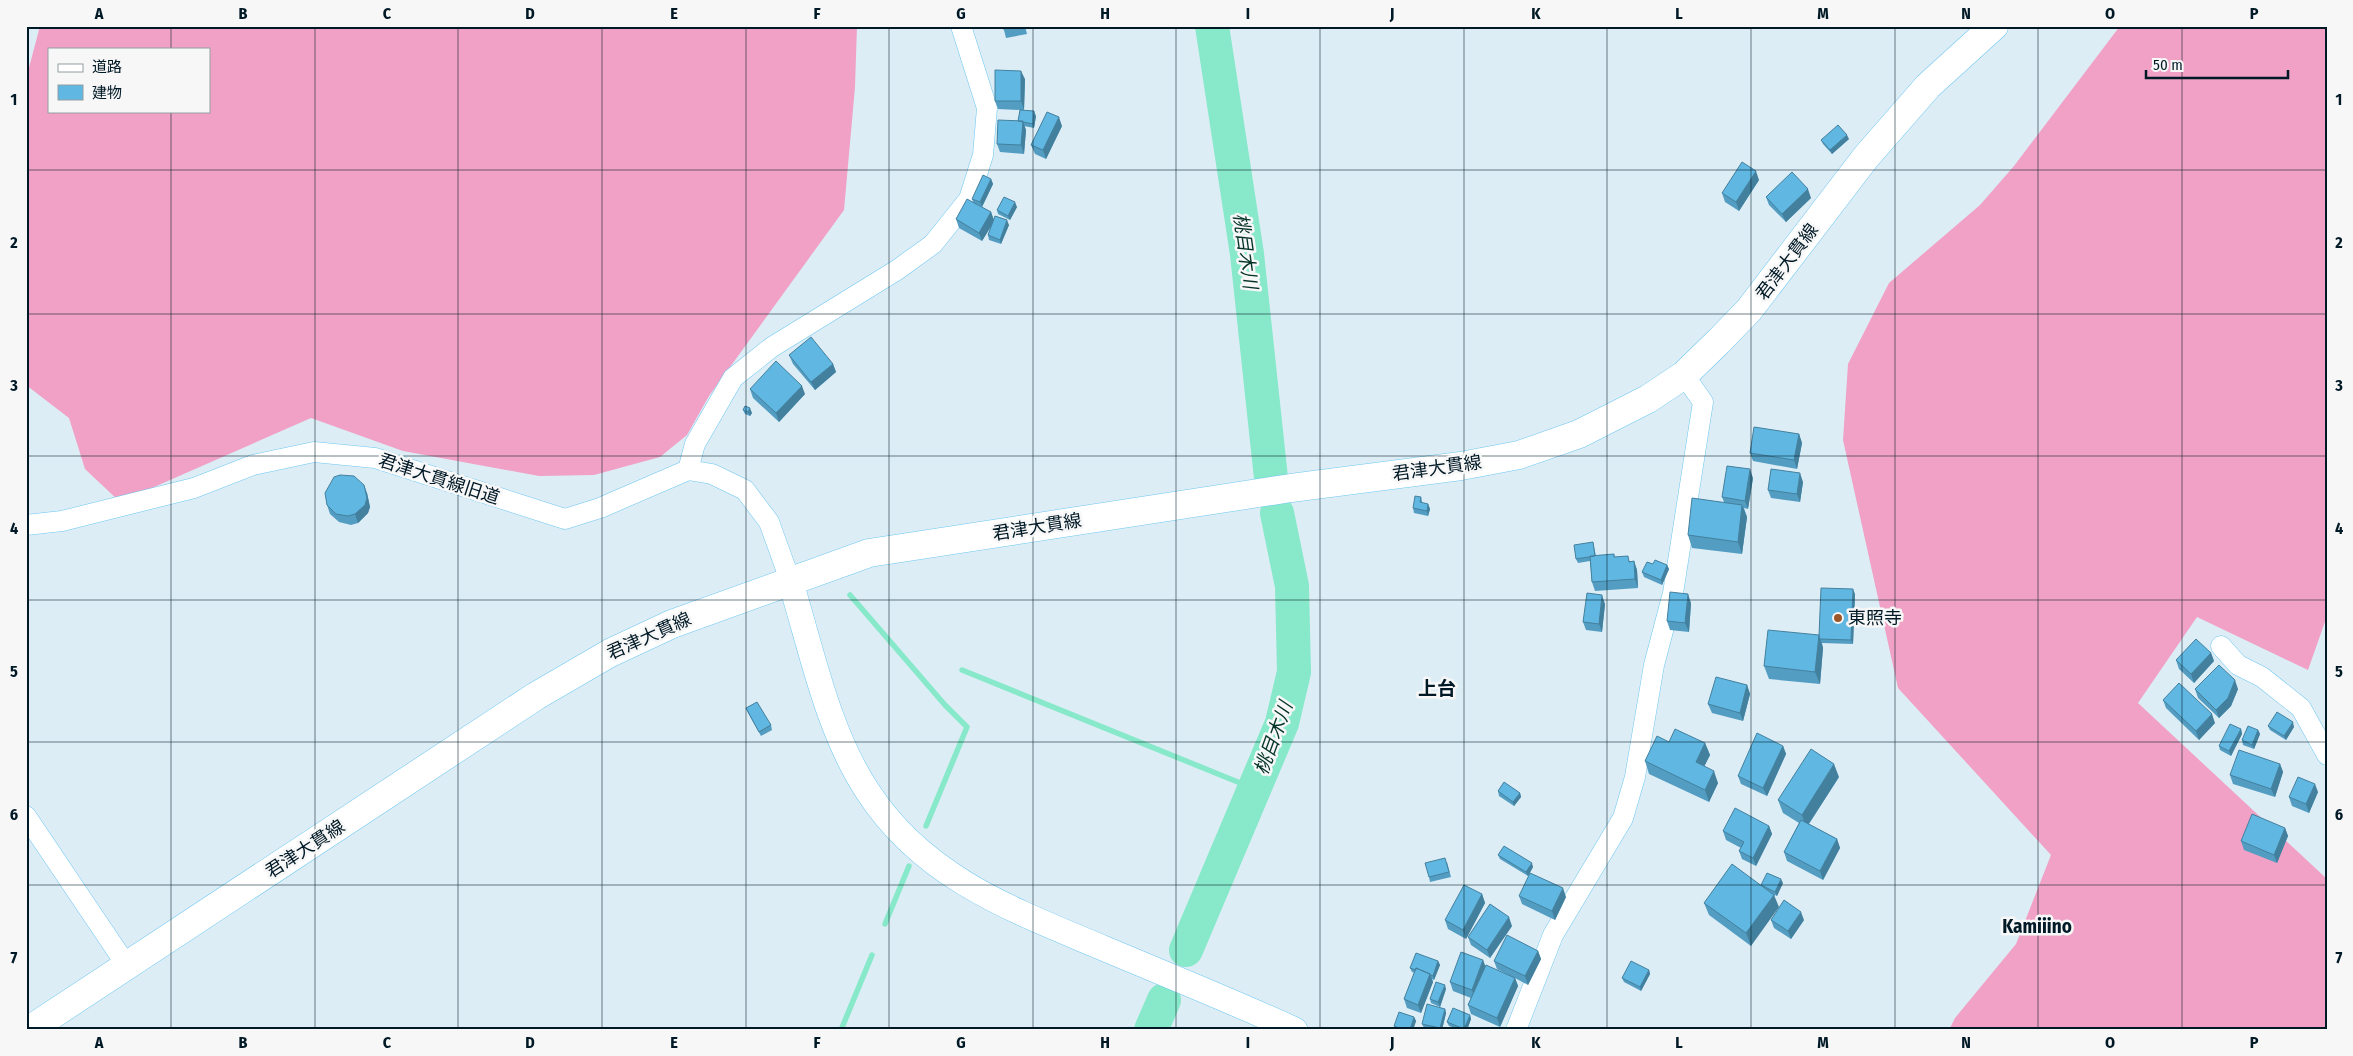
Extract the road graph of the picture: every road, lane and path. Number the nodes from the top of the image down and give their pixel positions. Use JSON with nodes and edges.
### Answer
{"nodes":[{"id":1,"x":961,"y":26,"type":"edge"},
{"id":2,"x":1994,"y":26,"type":"edge"},
{"id":3,"x":1684,"y":375,"type":"junction"},
{"id":4,"x":688,"y":470,"type":"junction"},
{"id":5,"x":26,"y":525,"type":"edge"},
{"id":6,"x":790,"y":580,"type":"junction"},
{"id":7,"x":2221,"y":646,"type":"dead end"},
{"id":8,"x":2327,"y":755,"type":"edge"},
{"id":9,"x":26,"y":816,"type":"edge"},
{"id":10,"x":127,"y":966,"type":"junction"},
{"id":11,"x":29,"y":1030,"type":"edge"},
{"id":12,"x":1295,"y":1030,"type":"edge"},
{"id":13,"x":1516,"y":1030,"type":"edge"}],
"edges":[{"from":1,"to":4,"type":"street"},
{"from":2,"to":3,"type":"main road","name":"君津大貫線"},
{"from":3,"to":6,"type":"main road","name":"君津大貫線"},
{"from":3,"to":13,"type":"street"},
{"from":4,"to":5,"type":"street","name":"君津大貫線旧道"},
{"from":4,"to":6,"type":"street"},
{"from":6,"to":10,"type":"main road","name":"君津大貫線"},
{"from":6,"to":12,"type":"street"},
{"from":7,"to":8,"type":"street"},
{"from":9,"to":10,"type":"street"},
{"from":10,"to":11,"type":"main road","name":"君津大貫線"}]}
